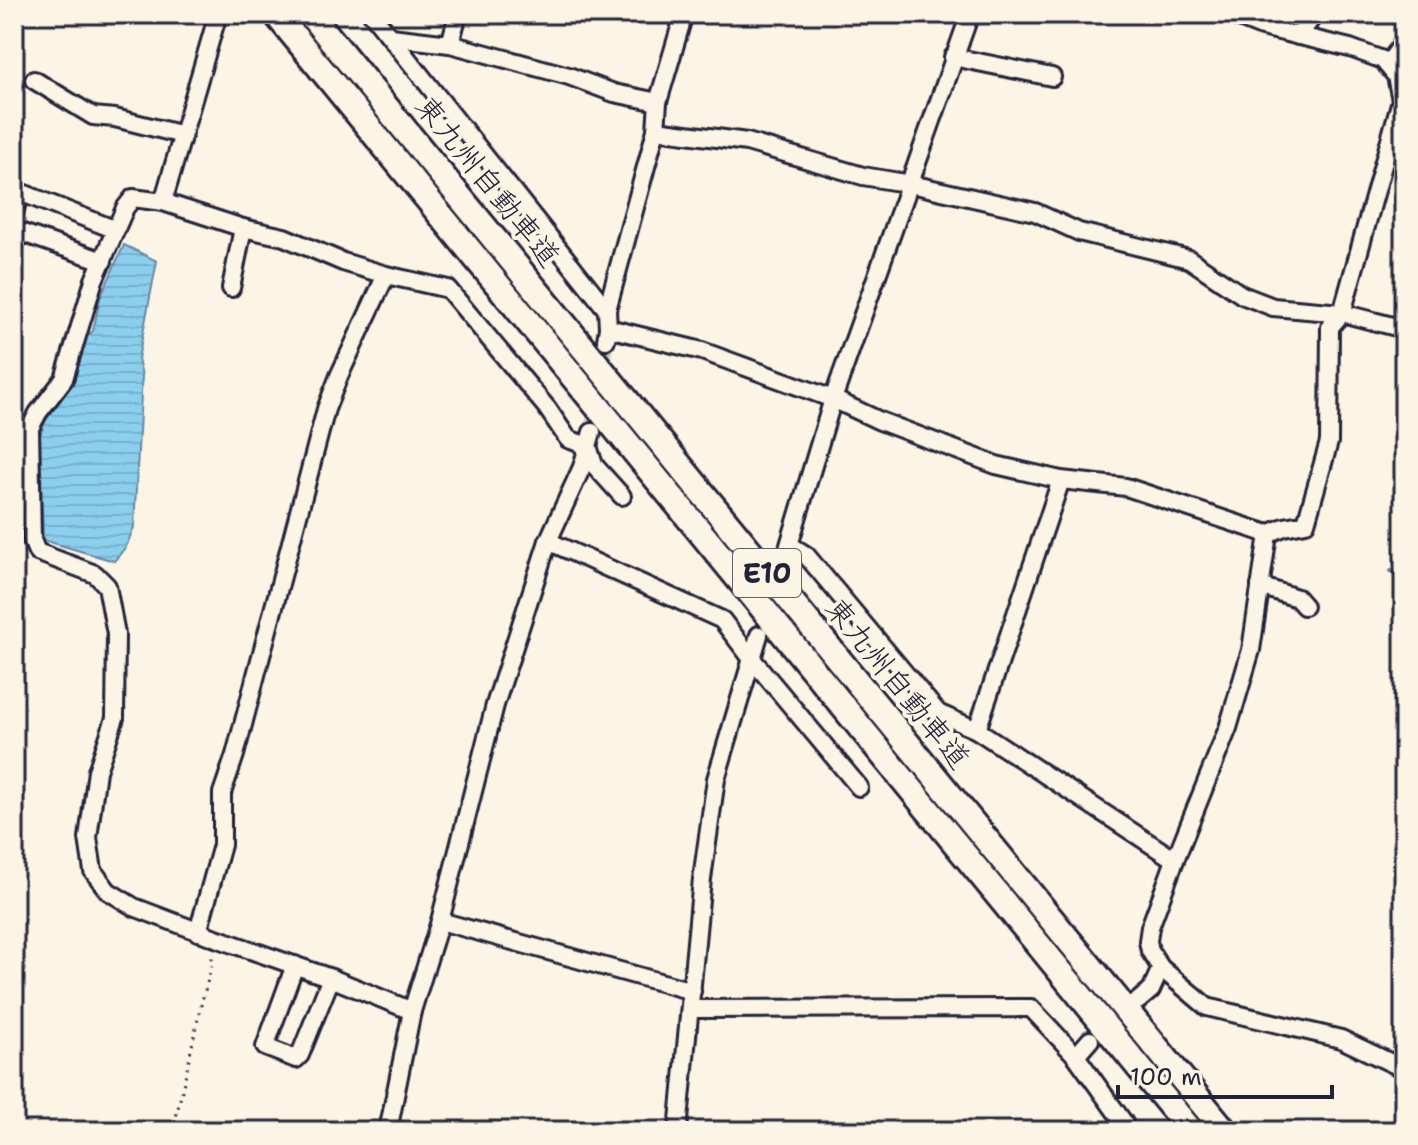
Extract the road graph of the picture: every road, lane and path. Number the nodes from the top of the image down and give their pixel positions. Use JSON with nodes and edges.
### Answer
{"nodes":[{"id":1,"x":218,"y":14,"type":"edge"},
{"id":2,"x":276,"y":14,"type":"edge"},
{"id":3,"x":310,"y":14,"type":"edge"},
{"id":4,"x":372,"y":14,"type":"edge"},
{"id":5,"x":458,"y":14,"type":"edge"},
{"id":6,"x":684,"y":14,"type":"edge"},
{"id":7,"x":970,"y":14,"type":"edge"},
{"id":8,"x":1230,"y":14,"type":"edge"},
{"id":9,"x":1315,"y":14,"type":"edge"},
{"id":10,"x":1298,"y":36,"type":"junction"},
{"id":11,"x":391,"y":37,"type":"junction"},
{"id":12,"x":1404,"y":42,"type":"edge"},
{"id":13,"x":450,"y":44,"type":"junction"},
{"id":14,"x":953,"y":57,"type":"junction"},
{"id":15,"x":1387,"y":65,"type":"junction"},
{"id":16,"x":1052,"y":77,"type":"dead end"},
{"id":17,"x":34,"y":80,"type":"dead end"},
{"id":18,"x":658,"y":102,"type":"junction"},
{"id":19,"x":1398,"y":128,"type":"edge"},
{"id":20,"x":656,"y":130,"type":"junction"},
{"id":21,"x":183,"y":135,"type":"junction"},
{"id":22,"x":911,"y":184,"type":"junction"},
{"id":23,"x":163,"y":202,"type":"junction"},
{"id":24,"x":14,"y":213,"type":"edge"},
{"id":25,"x":243,"y":228,"type":"junction"},
{"id":26,"x":14,"y":230,"type":"edge"},
{"id":27,"x":116,"y":230,"type":"junction"},
{"id":28,"x":103,"y":261,"type":"junction"},
{"id":29,"x":386,"y":275,"type":"junction"},
{"id":30,"x":231,"y":288,"type":"dead end"},
{"id":31,"x":607,"y":310,"type":"junction"},
{"id":32,"x":1342,"y":313,"type":"junction"},
{"id":33,"x":1404,"y":329,"type":"edge"},
{"id":34,"x":833,"y":399,"type":"junction"},
{"id":35,"x":590,"y":439,"type":"junction"},
{"id":36,"x":1061,"y":480,"type":"junction"},
{"id":37,"x":622,"y":496,"type":"dead end"},
{"id":38,"x":1268,"y":534,"type":"junction"},
{"id":39,"x":548,"y":541,"type":"junction"},
{"id":40,"x":790,"y":545,"type":"junction"},
{"id":41,"x":784,"y":562,"type":"dead end"},
{"id":42,"x":1260,"y":586,"type":"junction"},
{"id":43,"x":1304,"y":606,"type":"dead end"},
{"id":44,"x":759,"y":635,"type":"dead end"},
{"id":45,"x":752,"y":659,"type":"junction"},
{"id":46,"x":977,"y":730,"type":"junction"},
{"id":47,"x":859,"y":787,"type":"dead end"},
{"id":48,"x":1175,"y":860,"type":"junction"},
{"id":49,"x":440,"y":921,"type":"junction"},
{"id":50,"x":206,"y":934,"type":"junction"},
{"id":51,"x":295,"y":965,"type":"junction"},
{"id":52,"x":1161,"y":968,"type":"junction"},
{"id":53,"x":331,"y":978,"type":"junction"},
{"id":54,"x":692,"y":991,"type":"junction"},
{"id":55,"x":1138,"y":1001,"type":"dead end"},
{"id":56,"x":691,"y":1009,"type":"junction"},
{"id":57,"x":412,"y":1011,"type":"junction"},
{"id":58,"x":1090,"y":1040,"type":"dead end"},
{"id":59,"x":1076,"y":1056,"type":"junction"},
{"id":60,"x":1404,"y":1069,"type":"edge"},
{"id":61,"x":173,"y":1131,"type":"edge"},
{"id":62,"x":388,"y":1131,"type":"edge"},
{"id":63,"x":678,"y":1131,"type":"edge"},
{"id":64,"x":1124,"y":1131,"type":"edge"},
{"id":65,"x":1191,"y":1131,"type":"edge"},
{"id":66,"x":1225,"y":1131,"type":"edge"}],
"edges":[{"from":1,"to":21,"type":"street"},
{"from":2,"to":65,"type":"highway","name":"東九州自動車道","number":"E10"},
{"from":3,"to":66,"type":"highway","name":"東九州自動車道","number":"E10"},
{"from":4,"to":11,"type":"street"},
{"from":5,"to":13,"type":"street"},
{"from":6,"to":18,"type":"street"},
{"from":7,"to":14,"type":"street"},
{"from":8,"to":10,"type":"street"},
{"from":9,"to":10,"type":"street"},
{"from":10,"to":15,"type":"street"},
{"from":11,"to":13,"type":"street"},
{"from":11,"to":31,"type":"street"},
{"from":12,"to":15,"type":"street"},
{"from":13,"to":18,"type":"street"},
{"from":14,"to":16,"type":"street"},
{"from":14,"to":22,"type":"street"},
{"from":15,"to":19,"type":"street"},
{"from":17,"to":21,"type":"street"},
{"from":18,"to":20,"type":"street"},
{"from":19,"to":32,"type":"street"},
{"from":20,"to":22,"type":"street"},
{"from":20,"to":31,"type":"street"},
{"from":21,"to":23,"type":"street"},
{"from":22,"to":32,"type":"street"},
{"from":22,"to":34,"type":"street"},
{"from":23,"to":25,"type":"street"},
{"from":23,"to":27,"type":"street"},
{"from":24,"to":27,"type":"street"},
{"from":25,"to":29,"type":"street"},
{"from":25,"to":30,"type":"street"},
{"from":26,"to":28,"type":"street"},
{"from":27,"to":28,"type":"street"},
{"from":28,"to":50,"type":"street"},
{"from":29,"to":35,"type":"street"},
{"from":29,"to":50,"type":"street"},
{"from":31,"to":34,"type":"street"},
{"from":32,"to":33,"type":"street"},
{"from":32,"to":38,"type":"street"},
{"from":34,"to":36,"type":"street"},
{"from":34,"to":40,"type":"street"},
{"from":35,"to":37,"type":"street"},
{"from":35,"to":39,"type":"street"},
{"from":36,"to":38,"type":"street"},
{"from":36,"to":46,"type":"street"},
{"from":38,"to":42,"type":"street"},
{"from":39,"to":45,"type":"street"},
{"from":39,"to":49,"type":"street"},
{"from":40,"to":41,"type":"street"},
{"from":40,"to":46,"type":"street"},
{"from":42,"to":43,"type":"street"},
{"from":42,"to":48,"type":"street"},
{"from":44,"to":45,"type":"street"},
{"from":45,"to":47,"type":"street"},
{"from":45,"to":54,"type":"street"},
{"from":46,"to":48,"type":"street"},
{"from":48,"to":52,"type":"street"},
{"from":49,"to":54,"type":"street"},
{"from":49,"to":57,"type":"street"},
{"from":50,"to":51,"type":"street"},
{"from":50,"to":61,"type":"path"},
{"from":51,"to":53,"type":"street"},
{"from":51,"to":53,"type":"street"},
{"from":52,"to":55,"type":"street"},
{"from":52,"to":60,"type":"street"},
{"from":53,"to":57,"type":"street"},
{"from":54,"to":56,"type":"street"},
{"from":56,"to":59,"type":"street"},
{"from":56,"to":63,"type":"street"},
{"from":57,"to":62,"type":"street"},
{"from":58,"to":59,"type":"street"},
{"from":59,"to":64,"type":"street"}]}
